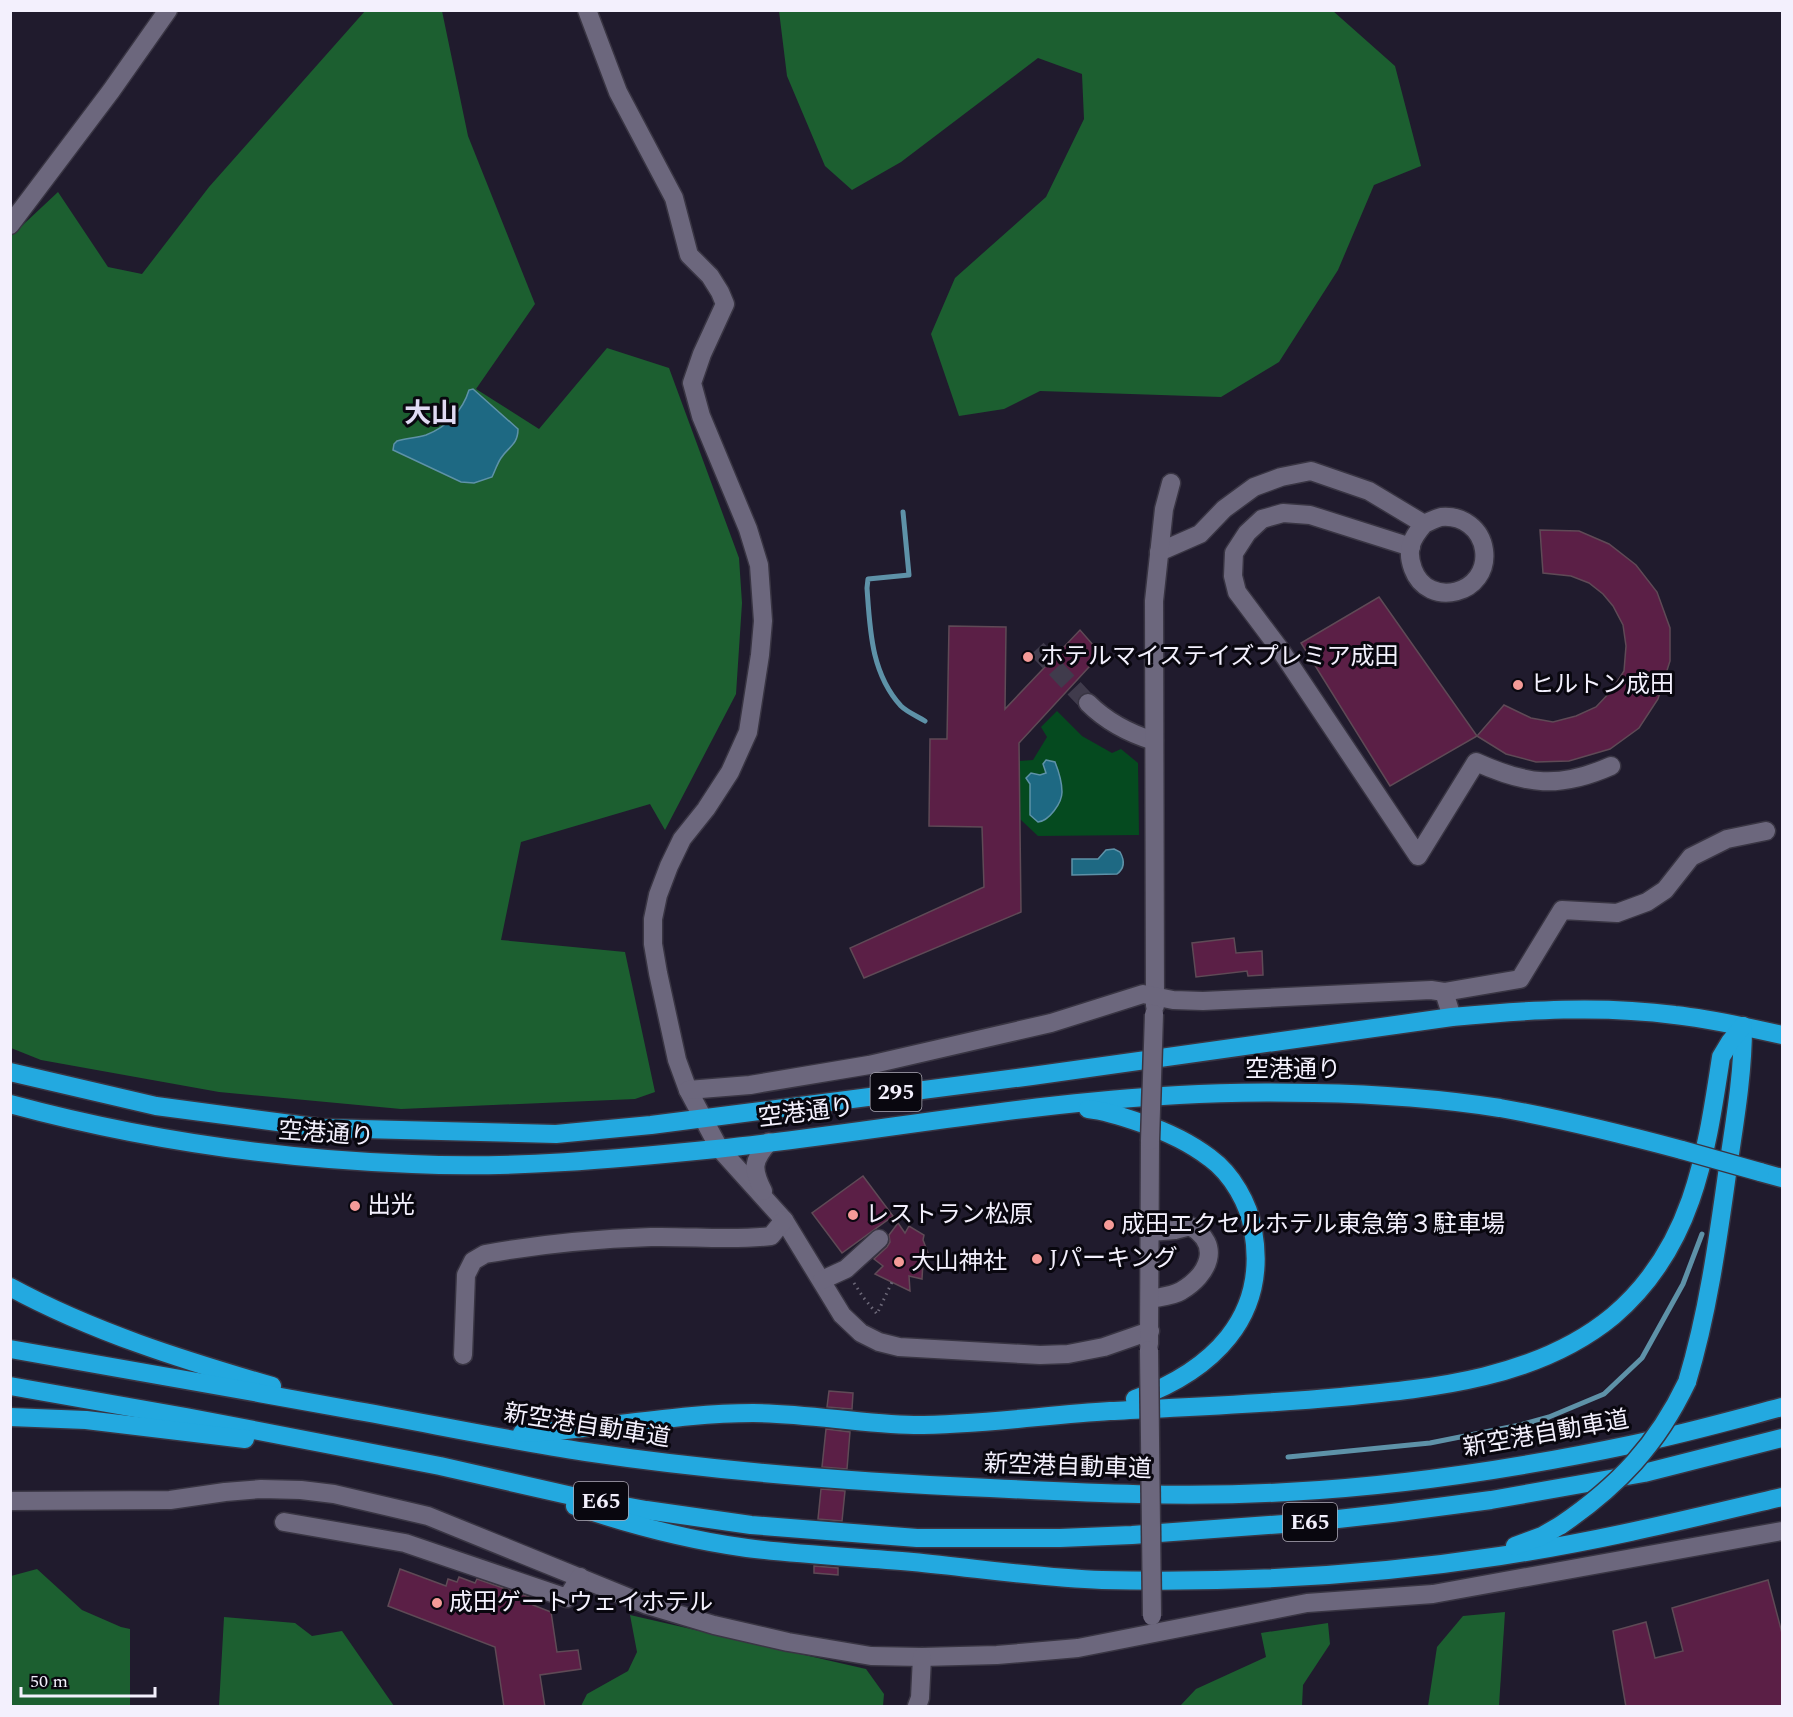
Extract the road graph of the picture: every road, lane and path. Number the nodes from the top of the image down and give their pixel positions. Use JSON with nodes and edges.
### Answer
{"nodes":[{"id":1,"x":168,"y":10,"type":"edge"},
{"id":2,"x":587,"y":10,"type":"edge"},
{"id":3,"x":10,"y":225,"type":"edge"},
{"id":4,"x":1171,"y":483,"type":"dead end"},
{"id":5,"x":1424,"y":524,"type":"junction"},
{"id":6,"x":1410,"y":548,"type":"junction"},
{"id":7,"x":1159,"y":552,"type":"junction"},
{"id":8,"x":1088,"y":703,"type":"tunnel mouth"},
{"id":9,"x":1154,"y":741,"type":"junction"},
{"id":10,"x":1611,"y":766,"type":"dead end"},
{"id":11,"x":1766,"y":831,"type":"dead end"},
{"id":12,"x":1443,"y":992,"type":"junction"},
{"id":13,"x":1155,"y":1005,"type":"junction"},
{"id":14,"x":1452,"y":1017,"type":"junction"},
{"id":15,"x":1743,"y":1026,"type":"junction"},
{"id":16,"x":1782,"y":1035,"type":"edge"},
{"id":17,"x":10,"y":1072,"type":"edge"},
{"id":18,"x":688,"y":1090,"type":"junction"},
{"id":19,"x":10,"y":1104,"type":"edge"},
{"id":20,"x":1060,"y":1106,"type":"junction"},
{"id":21,"x":704,"y":1118,"type":"junction"},
{"id":22,"x":769,"y":1142,"type":"junction"},
{"id":23,"x":719,"y":1148,"type":"junction"},
{"id":24,"x":1782,"y":1178,"type":"edge"},
{"id":25,"x":769,"y":1204,"type":"junction"},
{"id":26,"x":784,"y":1220,"type":"junction"},
{"id":27,"x":1150,"y":1232,"type":"junction"},
{"id":28,"x":879,"y":1239,"type":"dead end"},
{"id":29,"x":822,"y":1280,"type":"junction"},
{"id":30,"x":892,"y":1282,"type":"dead end"},
{"id":31,"x":10,"y":1287,"type":"edge"},
{"id":32,"x":862,"y":1297,"type":"dead end"},
{"id":33,"x":1150,"y":1299,"type":"junction"},
{"id":34,"x":1150,"y":1331,"type":"junction"},
{"id":35,"x":10,"y":1349,"type":"edge"},
{"id":36,"x":463,"y":1355,"type":"dead end"},
{"id":37,"x":10,"y":1386,"type":"edge"},
{"id":38,"x":1782,"y":1407,"type":"edge"},
{"id":39,"x":349,"y":1409,"type":"junction"},
{"id":40,"x":1075,"y":1413,"type":"junction"},
{"id":41,"x":10,"y":1417,"type":"edge"},
{"id":42,"x":451,"y":1429,"type":"junction"},
{"id":43,"x":1782,"y":1438,"type":"edge"},
{"id":44,"x":375,"y":1454,"type":"junction"},
{"id":45,"x":497,"y":1479,"type":"junction"},
{"id":46,"x":1782,"y":1497,"type":"edge"},
{"id":47,"x":10,"y":1501,"type":"edge"},
{"id":48,"x":284,"y":1522,"type":"dead end"},
{"id":49,"x":1782,"y":1531,"type":"edge"},
{"id":50,"x":1429,"y":1566,"type":"junction"},
{"id":51,"x":580,"y":1576,"type":"junction"},
{"id":52,"x":1152,"y":1625,"type":"junction"},
{"id":53,"x":922,"y":1657,"type":"junction"},
{"id":54,"x":917,"y":1707,"type":"edge"}],
"edges":[{"from":1,"to":3,"type":"street"},
{"from":2,"to":18,"type":"street"},
{"from":4,"to":7,"type":"street"},
{"from":5,"to":6,"type":"street"},
{"from":5,"to":6,"type":"street"},
{"from":5,"to":7,"type":"street"},
{"from":6,"to":10,"type":"street"},
{"from":7,"to":9,"type":"street"},
{"from":8,"to":9,"type":"street"},
{"from":9,"to":13,"type":"street"},
{"from":11,"to":12,"type":"street"},
{"from":12,"to":13,"type":"street"},
{"from":12,"to":14,"type":"street"},
{"from":13,"to":18,"type":"street"},
{"from":13,"to":27,"type":"street","bridge":true},
{"from":14,"to":15,"type":"highway","name":"空港通り","number":"295"},
{"from":14,"to":21,"type":"highway","name":"空港通り","number":"295"},
{"from":15,"to":16,"type":"highway","name":"空港通り","number":"295"},
{"from":15,"to":40,"type":"highway"},
{"from":15,"to":50,"type":"highway","bridge":true},
{"from":17,"to":21,"type":"highway","name":"空港通り","number":"295"},
{"from":18,"to":21,"type":"street"},
{"from":19,"to":23,"type":"highway","name":"空港通り","number":"295"},
{"from":20,"to":22,"type":"highway","name":"空港通り","number":"295"},
{"from":20,"to":24,"type":"highway","name":"空港通り","number":"295","bridge":true},
{"from":20,"to":40,"type":"highway"},
{"from":21,"to":23,"type":"street"},
{"from":22,"to":23,"type":"highway","name":"空港通り","number":"295"},
{"from":22,"to":25,"type":"street"},
{"from":23,"to":25,"type":"street"},
{"from":25,"to":26,"type":"street"},
{"from":26,"to":29,"type":"street"},
{"from":26,"to":36,"type":"street"},
{"from":27,"to":33,"type":"street"},
{"from":27,"to":33,"type":"street"},
{"from":28,"to":29,"type":"street"},
{"from":29,"to":34,"type":"street"},
{"from":30,"to":32,"type":"path"},
{"from":31,"to":39,"type":"highway"},
{"from":33,"to":34,"type":"street"},
{"from":34,"to":52,"type":"street","bridge":true},
{"from":35,"to":39,"type":"highway"},
{"from":37,"to":44,"type":"highway"},
{"from":38,"to":42,"type":"highway","name":"新空港自動車道","number":"E65"},
{"from":39,"to":42,"type":"highway","name":"新空港自動車道","number":"E65"},
{"from":40,"to":42,"type":"highway"},
{"from":41,"to":44,"type":"highway"},
{"from":43,"to":45,"type":"highway","number":"E65"},
{"from":44,"to":45,"type":"highway","number":"E65"},
{"from":45,"to":50,"type":"highway"},
{"from":46,"to":50,"type":"highway"},
{"from":47,"to":51,"type":"street"},
{"from":48,"to":51,"type":"street"},
{"from":49,"to":52,"type":"street"},
{"from":51,"to":53,"type":"street"},
{"from":52,"to":53,"type":"street"},
{"from":53,"to":54,"type":"street"}]}
